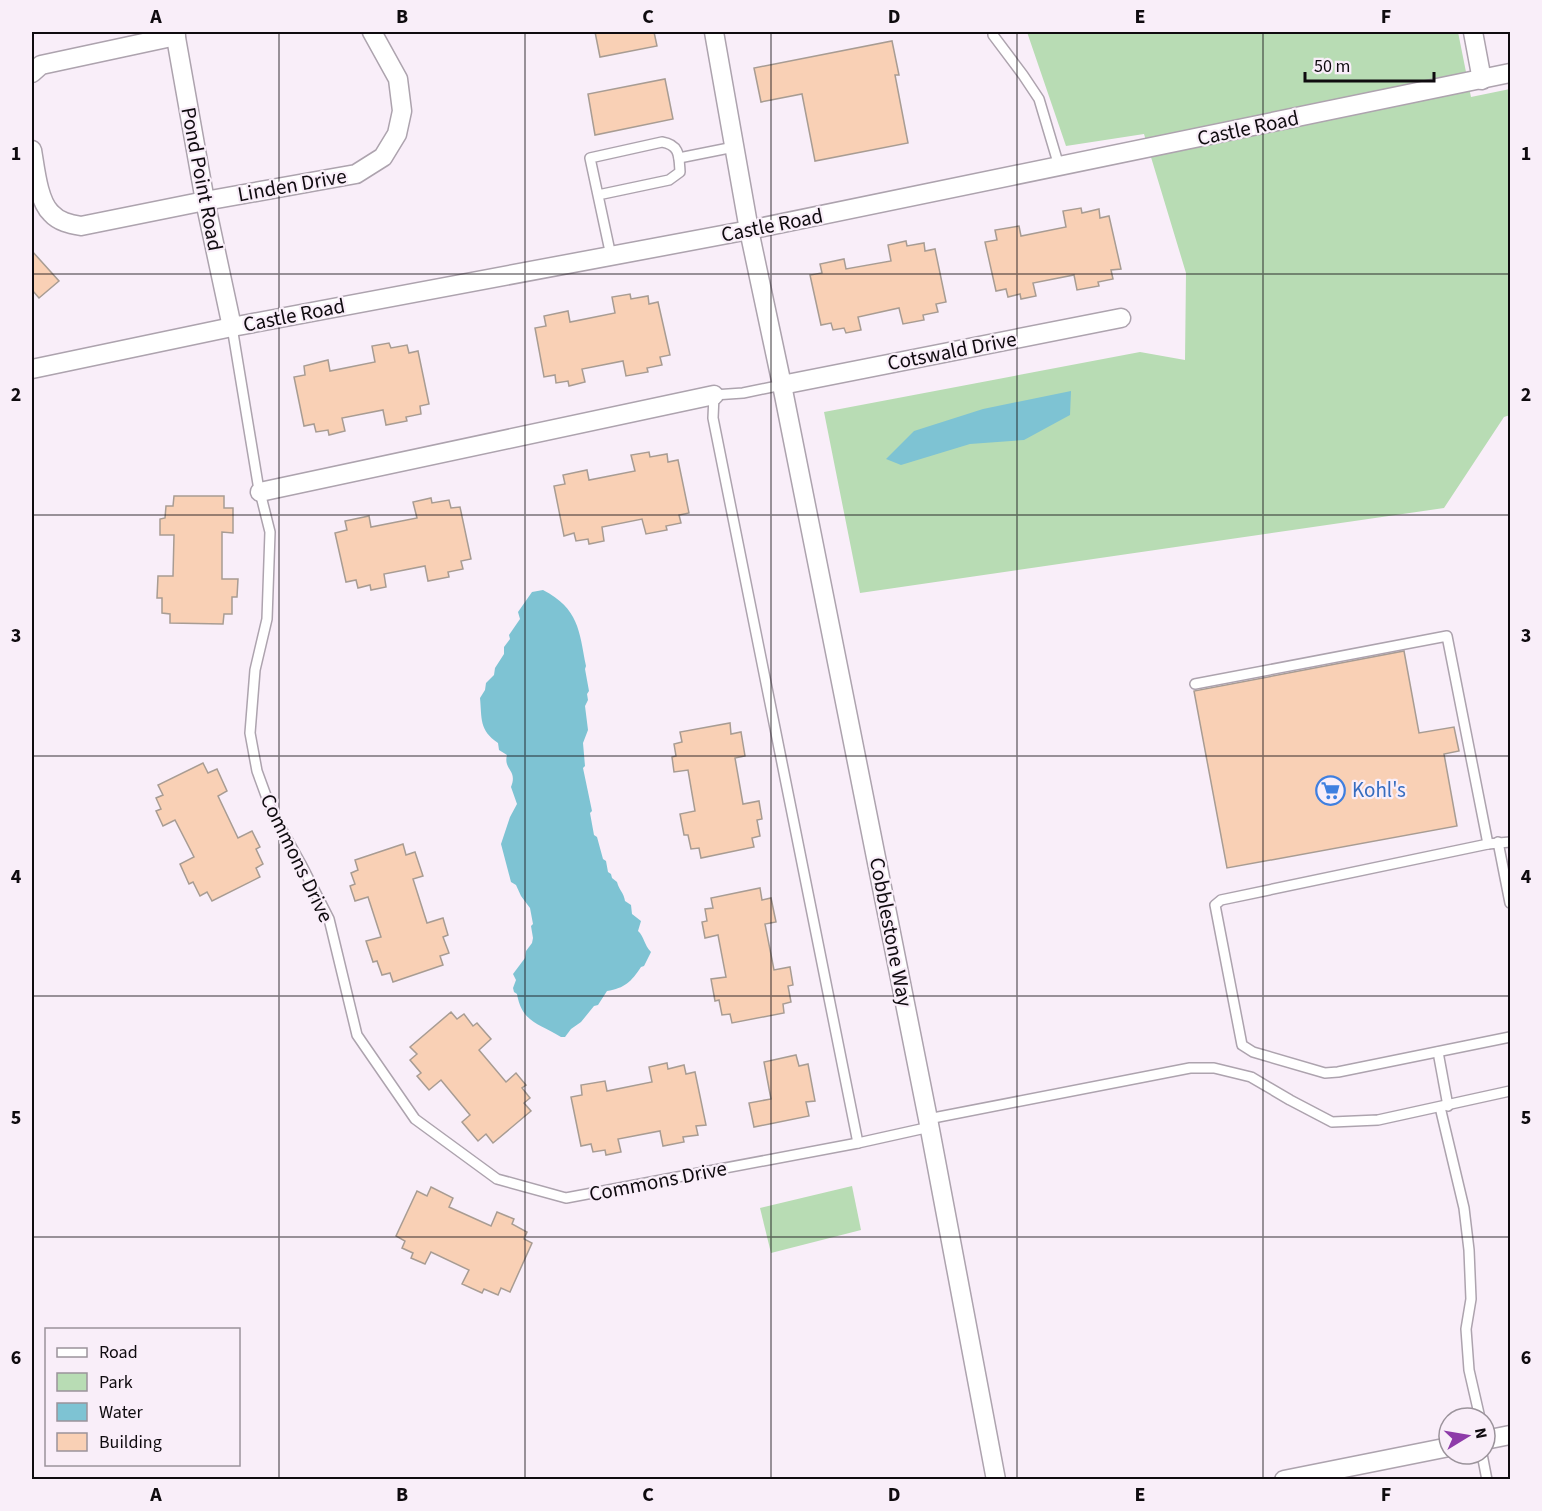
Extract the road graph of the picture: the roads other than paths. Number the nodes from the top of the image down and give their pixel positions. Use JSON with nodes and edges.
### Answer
{"nodes":[{"id":1,"x":372,"y":32,"type":"edge"},
{"id":2,"x":714,"y":32,"type":"edge"},
{"id":3,"x":1473,"y":32,"type":"edge"},
{"id":4,"x":176,"y":34,"type":"edge"},
{"id":5,"x":993,"y":34,"type":"dead end"},
{"id":6,"x":32,"y":73,"type":"edge"},
{"id":7,"x":1510,"y":74,"type":"edge"},
{"id":8,"x":1482,"y":80,"type":"junction"},
{"id":9,"x":734,"y":147,"type":"junction"},
{"id":10,"x":32,"y":150,"type":"edge"},
{"id":11,"x":679,"y":158,"type":"junction"},
{"id":12,"x":1059,"y":166,"type":"junction"},
{"id":13,"x":598,"y":195,"type":"junction"},
{"id":14,"x":205,"y":201,"type":"junction"},
{"id":15,"x":749,"y":230,"type":"junction"},
{"id":16,"x":610,"y":256,"type":"junction"},
{"id":17,"x":1121,"y":318,"type":"dead end"},
{"id":18,"x":232,"y":327,"type":"junction"},
{"id":19,"x":32,"y":369,"type":"edge"},
{"id":20,"x":782,"y":385,"type":"junction"},
{"id":21,"x":714,"y":395,"type":"junction"},
{"id":22,"x":260,"y":492,"type":"junction"},
{"id":23,"x":1195,"y":684,"type":"dead end"},
{"id":24,"x":1498,"y":842,"type":"junction"},
{"id":25,"x":1510,"y":842,"type":"edge"},
{"id":26,"x":1488,"y":844,"type":"junction"},
{"id":27,"x":1510,"y":903,"type":"edge"},
{"id":28,"x":1510,"y":1037,"type":"edge"},
{"id":29,"x":1438,"y":1052,"type":"junction"},
{"id":30,"x":1510,"y":1091,"type":"edge"},
{"id":31,"x":1444,"y":1107,"type":"junction"},
{"id":32,"x":929,"y":1123,"type":"junction"},
{"id":33,"x":858,"y":1143,"type":"junction"},
{"id":34,"x":1477,"y":1406,"type":"edge"},
{"id":35,"x":1437,"y":1449,"type":"edge"},
{"id":36,"x":996,"y":1479,"type":"edge"},
{"id":37,"x":1284,"y":1479,"type":"edge"}],
"edges":[{"from":1,"to":14,"type":"street","name":"Linden Drive"},
{"from":2,"to":9,"type":"street","name":"Cobblestone Way"},
{"from":3,"to":8,"type":"street"},
{"from":4,"to":6,"type":"street"},
{"from":4,"to":14,"type":"street","name":"Pond Point Road"},
{"from":5,"to":12,"type":"lane"},
{"from":7,"to":8,"type":"street","name":"Castle Road"},
{"from":8,"to":12,"type":"street","name":"Castle Road"},
{"from":9,"to":11,"type":"lane"},
{"from":9,"to":15,"type":"street","name":"Cobblestone Way"},
{"from":10,"to":14,"type":"street","name":"Linden Drive"},
{"from":11,"to":13,"type":"lane"},
{"from":11,"to":13,"type":"lane"},
{"from":12,"to":15,"type":"street","name":"Castle Road"},
{"from":13,"to":16,"type":"lane"},
{"from":14,"to":18,"type":"street","name":"Pond Point Road"},
{"from":15,"to":16,"type":"street","name":"Castle Road"},
{"from":15,"to":20,"type":"street","name":"Cobblestone Way"},
{"from":16,"to":18,"type":"street","name":"Castle Road"},
{"from":17,"to":20,"type":"street","name":"Cotswald Drive"},
{"from":18,"to":19,"type":"street","name":"Castle Road"},
{"from":18,"to":22,"type":"lane","name":"Commons Drive"},
{"from":20,"to":21,"type":"lane"},
{"from":20,"to":32,"type":"street","name":"Cobblestone Way"},
{"from":21,"to":22,"type":"street"},
{"from":21,"to":33,"type":"lane"},
{"from":22,"to":33,"type":"lane","name":"Commons Drive"},
{"from":23,"to":26,"type":"lane"},
{"from":24,"to":25,"type":"lane"},
{"from":24,"to":26,"type":"lane"},
{"from":24,"to":27,"type":"lane"},
{"from":26,"to":29,"type":"lane"},
{"from":28,"to":29,"type":"lane"},
{"from":29,"to":31,"type":"lane"},
{"from":30,"to":31,"type":"lane","name":"Commons Drive"},
{"from":31,"to":32,"type":"lane","name":"Commons Drive"},
{"from":31,"to":34,"type":"lane"},
{"from":32,"to":33,"type":"lane","name":"Commons Drive"},
{"from":32,"to":36,"type":"street","name":"Cobblestone Way"},
{"from":35,"to":37,"type":"street"}]}
